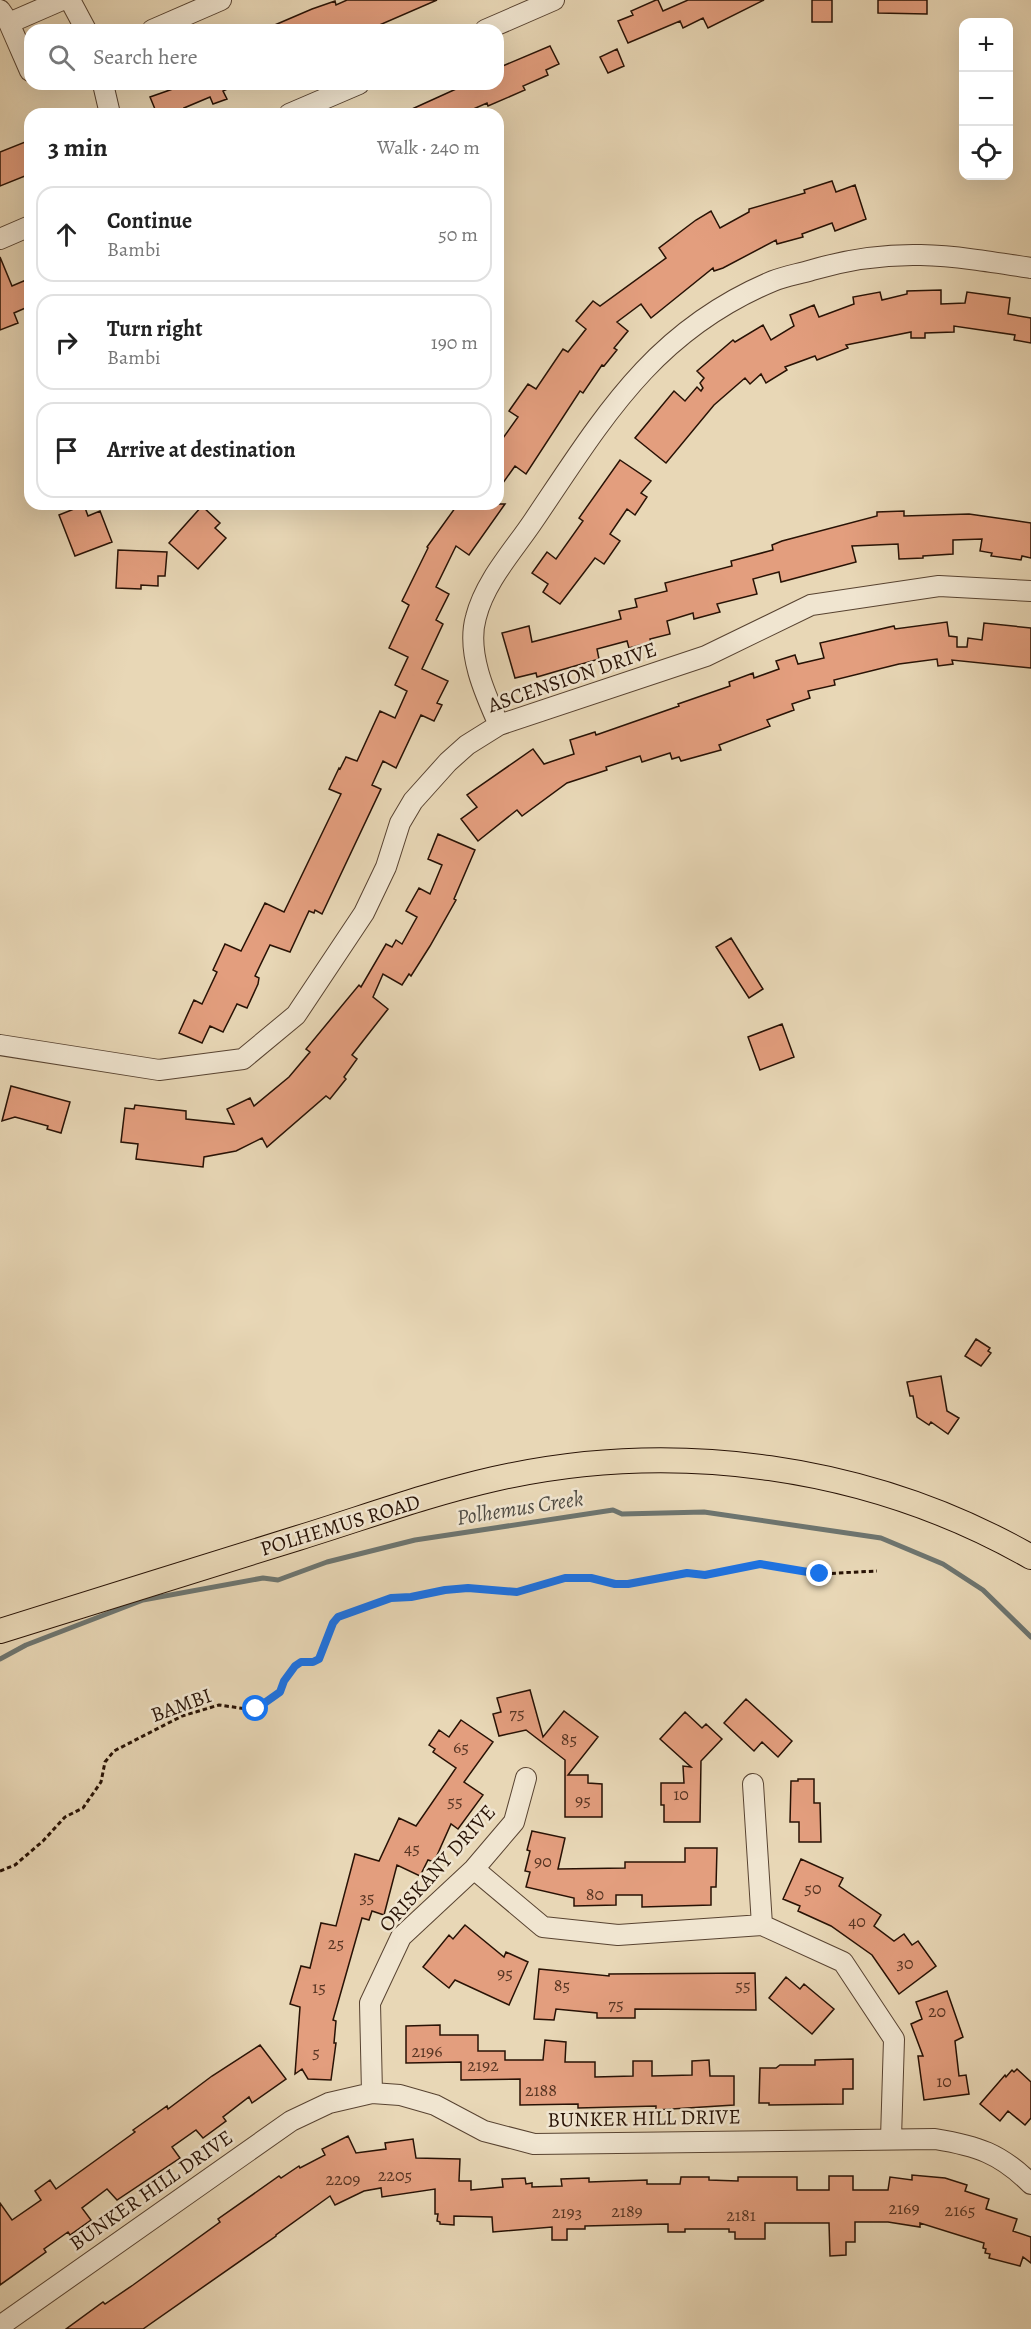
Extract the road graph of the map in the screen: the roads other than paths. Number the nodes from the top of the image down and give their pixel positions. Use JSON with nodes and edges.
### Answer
{"nodes":[{"id":1,"x":6,"y":0,"type":"edge"},
{"id":2,"x":62,"y":0,"type":"edge"},
{"id":3,"x":70,"y":0,"type":"edge"},
{"id":4,"x":221,"y":0,"type":"edge"},
{"id":5,"x":555,"y":0,"type":"edge"},
{"id":6,"x":0,"y":5,"type":"edge"},
{"id":7,"x":187,"y":7,"type":"edge"},
{"id":8,"x":4,"y":16,"type":"edge"},
{"id":9,"x":83,"y":24,"type":"edge"},
{"id":10,"x":161,"y":24,"type":"edge"},
{"id":11,"x":499,"y":24,"type":"edge"},
{"id":12,"x":24,"y":58,"type":"edge"},
{"id":13,"x":104,"y":90,"type":"edge"},
{"id":14,"x":345,"y":90,"type":"edge"},
{"id":15,"x":109,"y":108,"type":"edge"},
{"id":16,"x":303,"y":108,"type":"edge"},
{"id":17,"x":24,"y":229,"type":"edge"},
{"id":18,"x":0,"y":239,"type":"edge"},
{"id":19,"x":1031,"y":268,"type":"edge"},
{"id":20,"x":1031,"y":591,"type":"edge"},
{"id":21,"x":499,"y":725,"type":"junction"},
{"id":22,"x":0,"y":1045,"type":"edge"},
{"id":23,"x":1031,"y":1557,"type":"edge"},
{"id":24,"x":0,"y":1631,"type":"edge"},
{"id":25,"x":526,"y":1778,"type":"dead end"},
{"id":26,"x":753,"y":1784,"type":"dead end"},
{"id":27,"x":474,"y":1869,"type":"junction"},
{"id":28,"x":762,"y":1925,"type":"junction"},
{"id":29,"x":372,"y":2093,"type":"junction"},
{"id":30,"x":891,"y":2138,"type":"junction"},
{"id":31,"x":1031,"y":2184,"type":"edge"},
{"id":32,"x":0,"y":2326,"type":"edge"}],
"edges":[{"from":1,"to":6,"type":"street"},
{"from":2,"to":8,"type":"street"},
{"from":3,"to":9,"type":"street"},
{"from":4,"to":7,"type":"street"},
{"from":5,"to":11,"type":"street"},
{"from":7,"to":10,"type":"street"},
{"from":8,"to":12,"type":"street"},
{"from":13,"to":15,"type":"street"},
{"from":14,"to":16,"type":"street"},
{"from":17,"to":18,"type":"street"},
{"from":19,"to":21,"type":"street"},
{"from":20,"to":21,"type":"street","name":"ASCENSION DRIVE"},
{"from":21,"to":22,"type":"street","name":"ASCENSION DRIVE"},
{"from":23,"to":24,"type":"main road","name":"POLHEMUS ROAD"},
{"from":25,"to":27,"type":"street","name":"ORISKANY DRIVE"},
{"from":26,"to":28,"type":"street"},
{"from":27,"to":28,"type":"street"},
{"from":27,"to":29,"type":"street","name":"ORISKANY DRIVE"},
{"from":28,"to":30,"type":"street"},
{"from":29,"to":30,"type":"street","name":"BUNKER HILL DRIVE"},
{"from":29,"to":32,"type":"street","name":"BUNKER HILL DRIVE"},
{"from":30,"to":31,"type":"street","name":"BUNKER HILL DRIVE"}]}
